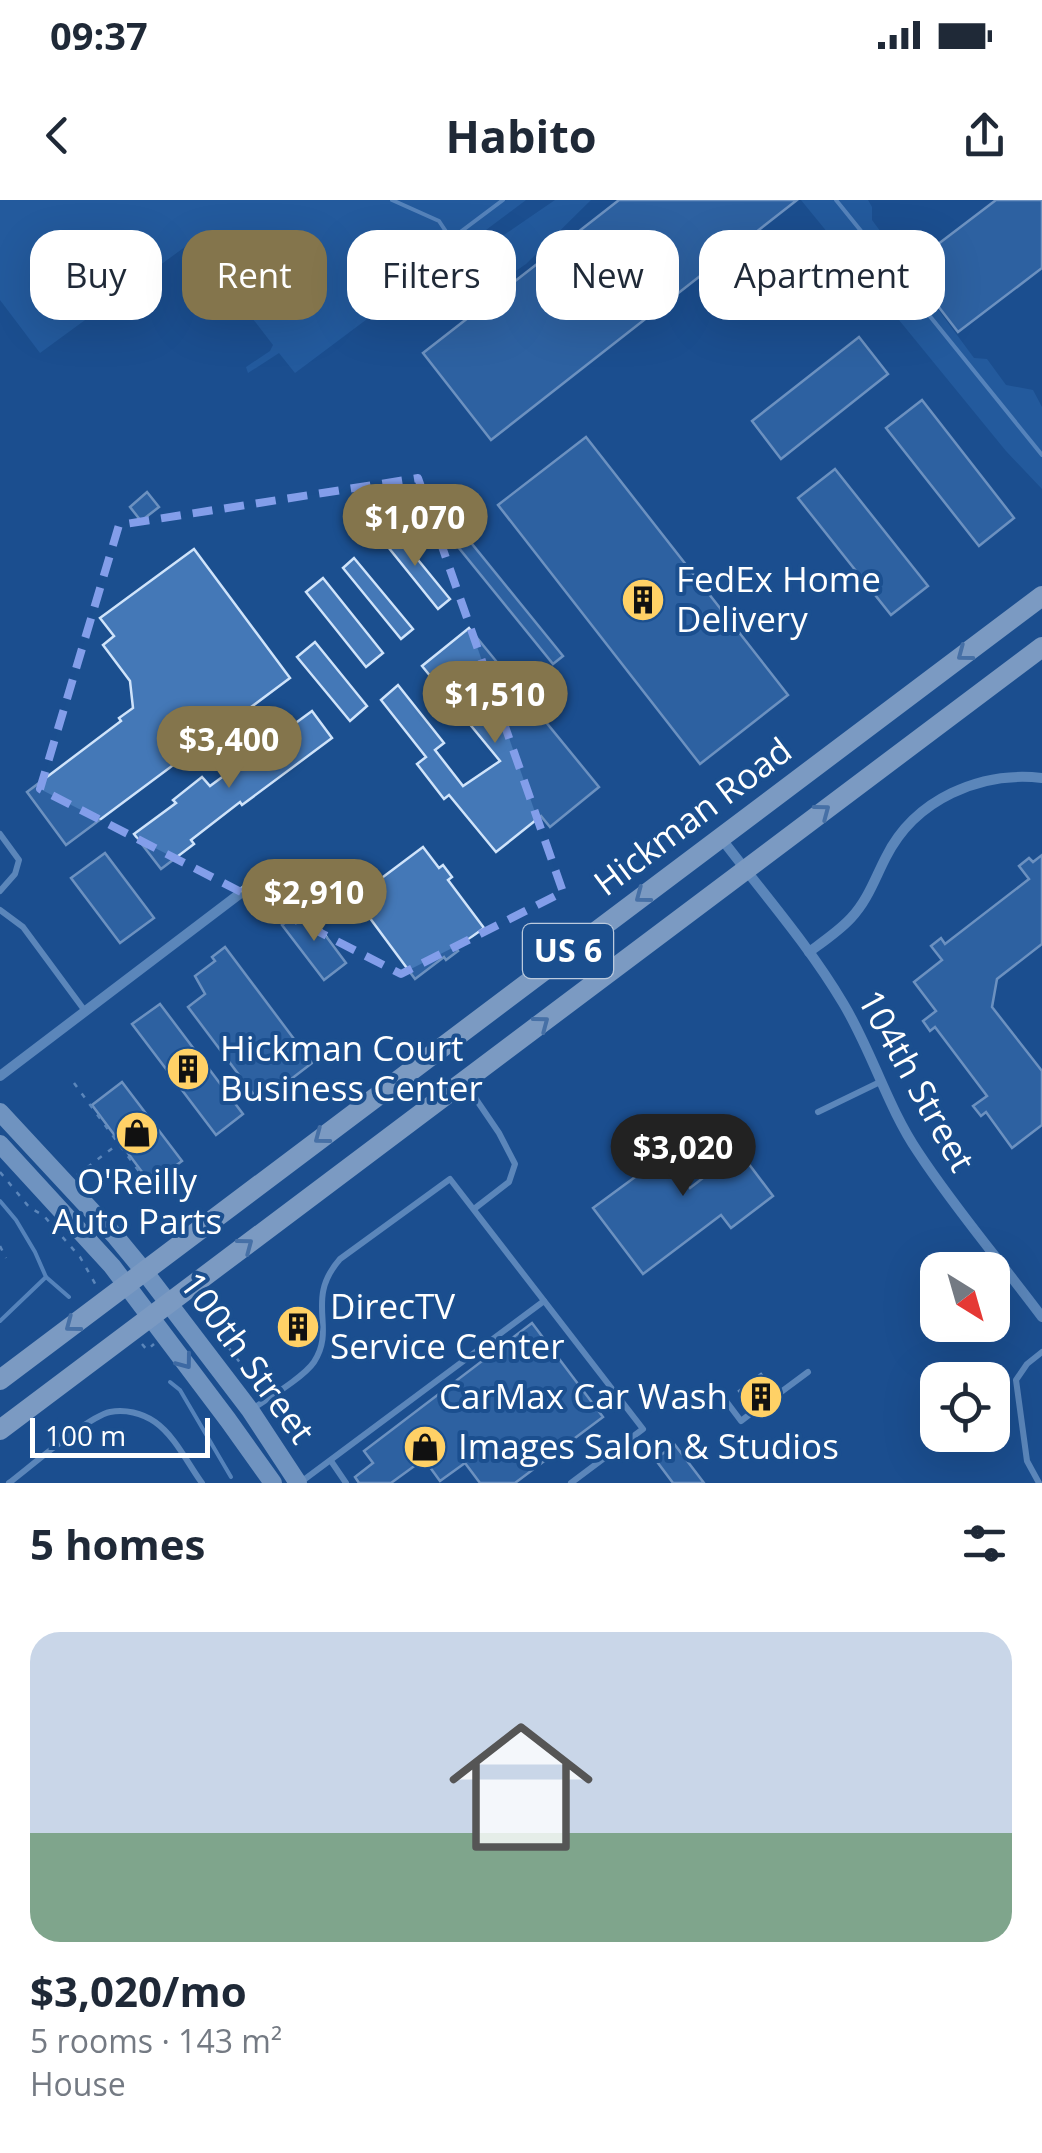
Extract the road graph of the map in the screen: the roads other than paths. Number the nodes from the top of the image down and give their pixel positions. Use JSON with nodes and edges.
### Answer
{"nodes":[{"id":1,"x":1042,"y":596,"type":"edge"},
{"id":2,"x":1042,"y":647,"type":"edge"},
{"id":3,"x":1042,"y":778,"type":"edge"},
{"id":4,"x":0,"y":834,"type":"edge"},
{"id":5,"x":720,"y":837,"type":"junction"},
{"id":6,"x":745,"y":870,"type":"junction"},
{"id":7,"x":250,"y":886,"type":"dead end"},
{"id":8,"x":0,"y":891,"type":"edge"},
{"id":9,"x":0,"y":910,"type":"edge"},
{"id":10,"x":809,"y":952,"type":"junction"},
{"id":11,"x":85,"y":1010,"type":"junction"},
{"id":12,"x":0,"y":1076,"type":"edge"},
{"id":13,"x":882,"y":1081,"type":"junction"},
{"id":14,"x":464,"y":1082,"type":"junction"},
{"id":15,"x":0,"y":1112,"type":"edge"},
{"id":16,"x":818,"y":1112,"type":"dead end"},
{"id":17,"x":0,"y":1144,"type":"edge"},
{"id":18,"x":474,"y":1209,"type":"junction"},
{"id":19,"x":144,"y":1271,"type":"junction"},
{"id":20,"x":126,"y":1284,"type":"junction"},
{"id":21,"x":544,"y":1301,"type":"junction"},
{"id":22,"x":159,"y":1310,"type":"junction"},
{"id":23,"x":1042,"y":1316,"type":"edge"},
{"id":24,"x":1042,"y":1352,"type":"edge"},
{"id":25,"x":808,"y":1372,"type":"dead end"},
{"id":26,"x":0,"y":1380,"type":"edge"},
{"id":27,"x":720,"y":1393,"type":"dead end"},
{"id":28,"x":777,"y":1395,"type":"dead end"},
{"id":29,"x":250,"y":1410,"type":"junction"},
{"id":30,"x":754,"y":1411,"type":"dead end"},
{"id":31,"x":0,"y":1430,"type":"edge"},
{"id":32,"x":331,"y":1461,"type":"junction"},
{"id":33,"x":9,"y":1483,"type":"edge"},
{"id":34,"x":202,"y":1483,"type":"edge"},
{"id":35,"x":273,"y":1483,"type":"edge"},
{"id":36,"x":298,"y":1483,"type":"edge"},
{"id":37,"x":346,"y":1483,"type":"edge"},
{"id":38,"x":572,"y":1483,"type":"edge"},
{"id":39,"x":1040,"y":1483,"type":"edge"}],
"edges":[{"from":1,"to":5,"type":"main road","name":"Hickman Road","number":"US 6","one_way":true},
{"from":6,"to":2,"type":"main road","name":"Hickman Road","number":"US 6","one_way":true},
{"from":3,"to":10,"type":"street"},
{"from":4,"to":8,"type":"lane"},
{"from":5,"to":6,"type":"street","name":"104th Street"},
{"from":5,"to":19,"type":"main road","name":"Hickman Road","number":"US 6","one_way":true},
{"from":6,"to":10,"type":"street","name":"104th Street"},
{"from":14,"to":6,"type":"main road","name":"Hickman Road","number":"US 6","one_way":true},
{"from":7,"to":11,"type":"street"},
{"from":9,"to":11,"type":"lane"},
{"from":10,"to":13,"type":"street","name":"104th Street"},
{"from":11,"to":12,"type":"street"},
{"from":13,"to":16,"type":"lane"},
{"from":13,"to":23,"type":"street","name":"104th Street"},
{"from":14,"to":18,"type":"lane"},
{"from":22,"to":14,"type":"main road","name":"Hickman Road","number":"US 6","one_way":true},
{"from":15,"to":19,"type":"main road","name":"100th Street"},
{"from":17,"to":20,"type":"main road","name":"100th Street"},
{"from":18,"to":21,"type":"lane"},
{"from":18,"to":29,"type":"lane"},
{"from":19,"to":20,"type":"main road","name":"Hickman Road","number":"US 6"},
{"from":19,"to":22,"type":"main road","name":"100th Street"},
{"from":20,"to":22,"type":"main road","name":"100th Street"},
{"from":20,"to":26,"type":"main road","name":"Hickman Road","number":"US 6","one_way":true},
{"from":21,"to":32,"type":"lane"},
{"from":21,"to":38,"type":"lane"},
{"from":22,"to":29,"type":"main road","name":"100th Street"},
{"from":22,"to":31,"type":"main road","name":"Hickman Road","number":"US 6"},
{"from":22,"to":35,"type":"main road","name":"100th Street","one_way":true},
{"from":24,"to":39,"type":"lane"},
{"from":25,"to":28,"type":"lane"},
{"from":27,"to":30,"type":"lane"},
{"from":29,"to":36,"type":"main road","name":"100th Street"},
{"from":32,"to":36,"type":"lane"},
{"from":32,"to":37,"type":"lane"},
{"from":33,"to":34,"type":"lane"}]}
